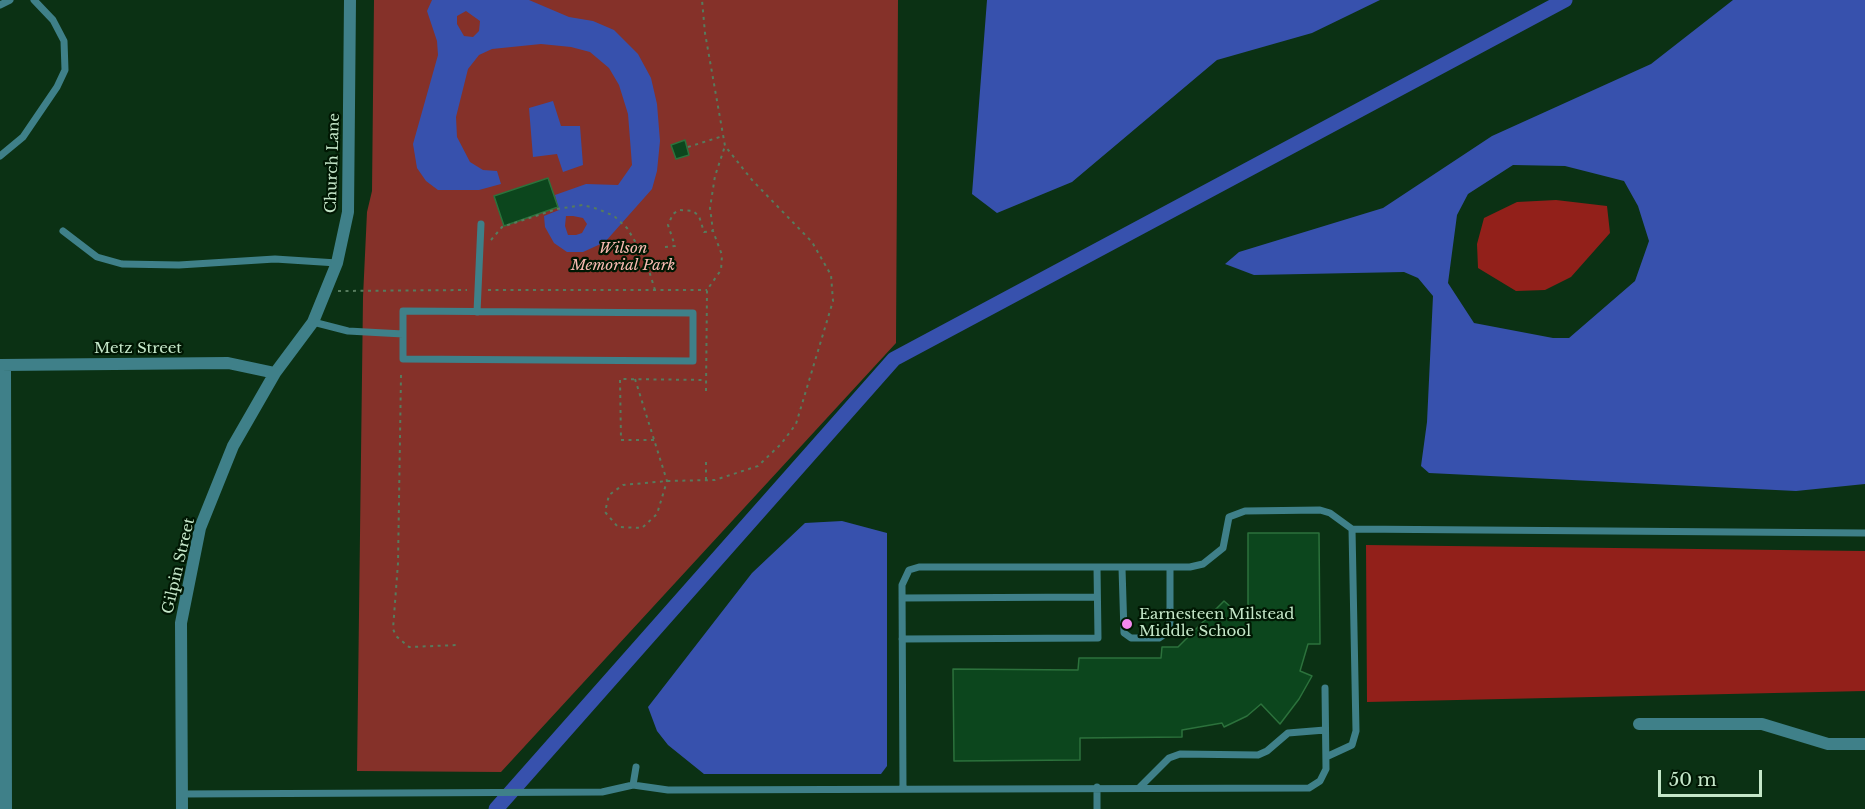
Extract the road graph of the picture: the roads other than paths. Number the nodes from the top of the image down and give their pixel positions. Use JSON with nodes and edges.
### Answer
{"nodes":[{"id":1,"x":10,"y":0,"type":"edge"},
{"id":2,"x":34,"y":0,"type":"edge"},
{"id":3,"x":350,"y":0,"type":"edge"},
{"id":4,"x":0,"y":5,"type":"edge"},
{"id":5,"x":0,"y":156,"type":"edge"},
{"id":6,"x":482,"y":224,"type":"dead end"},
{"id":7,"x":63,"y":231,"type":"dead end"},
{"id":8,"x":337,"y":263,"type":"junction"},
{"id":9,"x":477,"y":312,"type":"junction"},
{"id":10,"x":313,"y":322,"type":"junction"},
{"id":11,"x":403,"y":334,"type":"junction"},
{"id":12,"x":2,"y":365,"type":"edge"},
{"id":13,"x":275,"y":373,"type":"junction"},
{"id":14,"x":1352,"y":529,"type":"junction"},
{"id":15,"x":1865,"y":533,"type":"edge"},
{"id":16,"x":1097,"y":567,"type":"junction"},
{"id":17,"x":1122,"y":567,"type":"junction"},
{"id":18,"x":1170,"y":568,"type":"junction"},
{"id":19,"x":1097,"y":597,"type":"junction"},
{"id":20,"x":902,"y":598,"type":"junction"},
{"id":21,"x":902,"y":639,"type":"junction"},
{"id":22,"x":1325,"y":688,"type":"dead end"},
{"id":23,"x":1639,"y":724,"type":"dead end"},
{"id":24,"x":1325,"y":730,"type":"junction"},
{"id":25,"x":1865,"y":744,"type":"edge"},
{"id":26,"x":1326,"y":757,"type":"junction"},
{"id":27,"x":636,"y":767,"type":"dead end"},
{"id":28,"x":633,"y":785,"type":"junction"},
{"id":29,"x":1097,"y":787,"type":"junction"},
{"id":30,"x":1140,"y":787,"type":"junction"},
{"id":31,"x":903,"y":789,"type":"junction"},
{"id":32,"x":182,"y":794,"type":"junction"},
{"id":33,"x":6,"y":809,"type":"edge"},
{"id":34,"x":182,"y":809,"type":"edge"},
{"id":35,"x":1097,"y":809,"type":"edge"}],
"edges":[{"from":1,"to":4,"type":"lane"},
{"from":2,"to":5,"type":"lane"},
{"from":3,"to":8,"type":"street","name":"Church Lane"},
{"from":6,"to":9,"type":"lane"},
{"from":7,"to":8,"type":"lane"},
{"from":8,"to":10,"type":"street","name":"Church Lane"},
{"from":9,"to":11,"type":"lane"},
{"from":9,"to":11,"type":"lane"},
{"from":10,"to":11,"type":"lane"},
{"from":10,"to":13,"type":"street","name":"Gilpin Street"},
{"from":12,"to":13,"type":"street","name":"Metz Street"},
{"from":12,"to":33,"type":"street"},
{"from":13,"to":32,"type":"street","name":"Gilpin Street"},
{"from":14,"to":15,"type":"lane"},
{"from":14,"to":18,"type":"lane"},
{"from":14,"to":26,"type":"lane"},
{"from":16,"to":17,"type":"lane"},
{"from":16,"to":19,"type":"lane"},
{"from":16,"to":20,"type":"lane"},
{"from":17,"to":18,"type":"lane"},
{"from":17,"to":18,"type":"lane"},
{"from":19,"to":20,"type":"lane"},
{"from":19,"to":21,"type":"lane"},
{"from":20,"to":21,"type":"lane"},
{"from":21,"to":31,"type":"lane"},
{"from":22,"to":24,"type":"lane"},
{"from":23,"to":25,"type":"street"},
{"from":24,"to":26,"type":"lane"},
{"from":24,"to":30,"type":"lane"},
{"from":26,"to":30,"type":"lane"},
{"from":27,"to":28,"type":"lane"},
{"from":28,"to":31,"type":"lane"},
{"from":28,"to":32,"type":"lane"},
{"from":29,"to":30,"type":"lane"},
{"from":29,"to":31,"type":"lane"},
{"from":29,"to":35,"type":"lane"},
{"from":32,"to":34,"type":"street","name":"Gilpin Street"}]}
